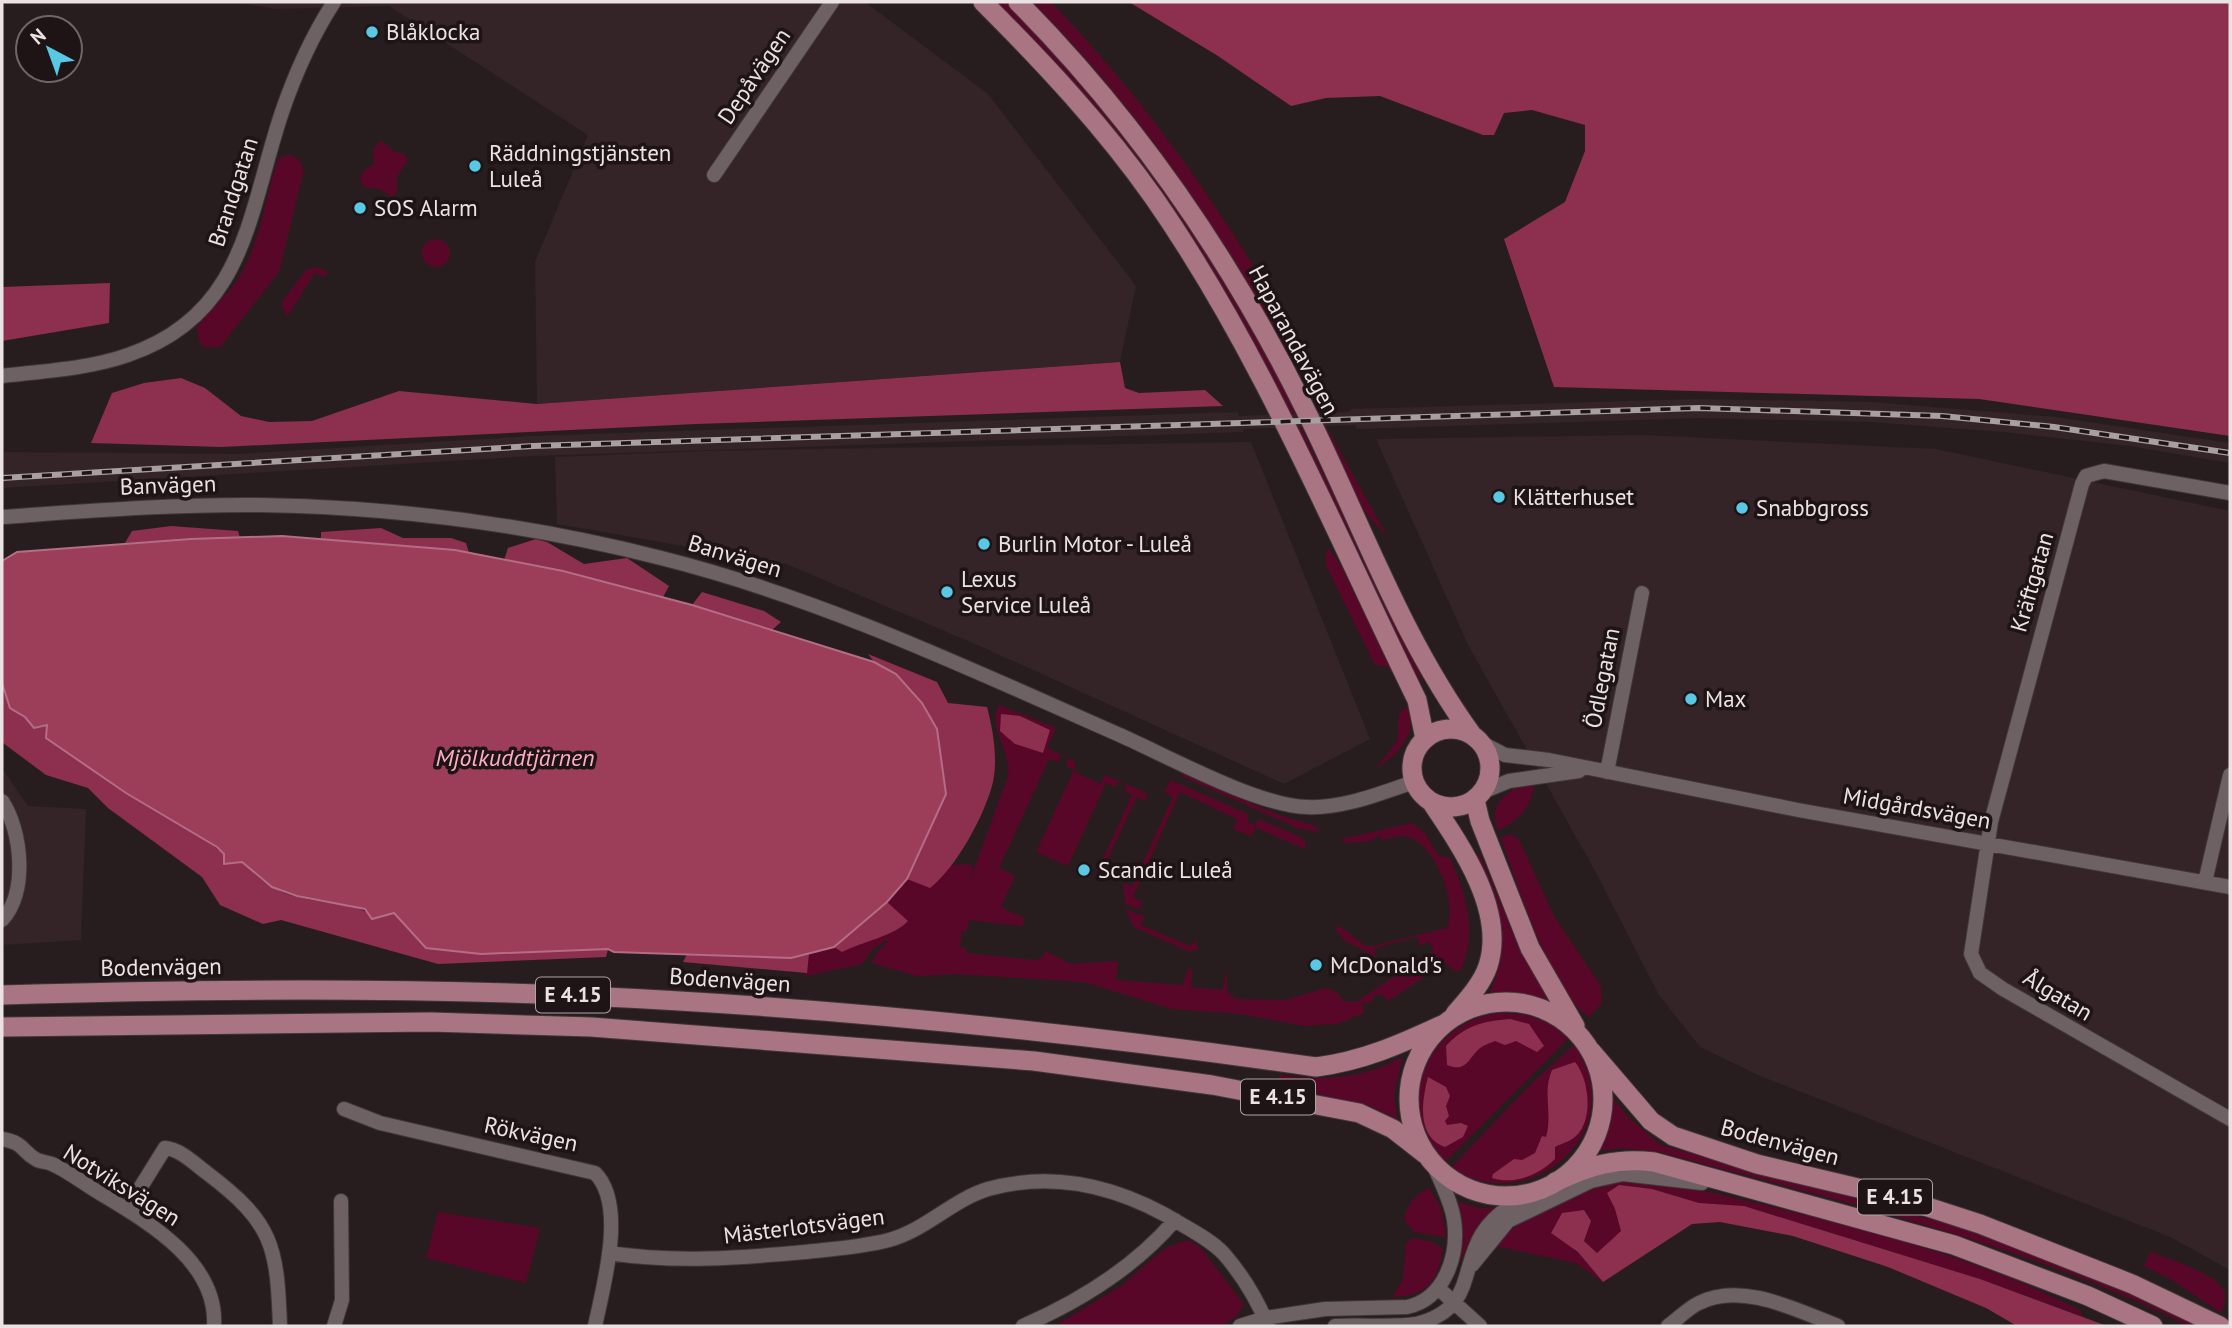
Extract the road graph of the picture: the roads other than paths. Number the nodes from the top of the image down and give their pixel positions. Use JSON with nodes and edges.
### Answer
{"nodes":[{"id":1,"x":334,"y":2,"type":"edge"},
{"id":2,"x":832,"y":2,"type":"edge"},
{"id":3,"x":983,"y":2,"type":"edge"},
{"id":4,"x":1018,"y":2,"type":"edge"},
{"id":5,"x":714,"y":175,"type":"dead end"},
{"id":6,"x":2,"y":376,"type":"edge"},
{"id":7,"x":2230,"y":493,"type":"edge"},
{"id":8,"x":2,"y":517,"type":"edge"},
{"id":9,"x":1642,"y":593,"type":"dead end"},
{"id":10,"x":1425,"y":739,"type":"junction"},
{"id":11,"x":1476,"y":739,"type":"junction"},
{"id":12,"x":1603,"y":771,"type":"junction"},
{"id":13,"x":2230,"y":775,"type":"edge"},
{"id":14,"x":1414,"y":782,"type":"junction"},
{"id":15,"x":1478,"y":796,"type":"junction"},
{"id":16,"x":2,"y":801,"type":"edge"},
{"id":17,"x":1432,"y":803,"type":"junction"},
{"id":18,"x":1987,"y":843,"type":"junction"},
{"id":19,"x":2205,"y":882,"type":"junction"},
{"id":20,"x":2230,"y":887,"type":"edge"},
{"id":21,"x":2,"y":920,"type":"edge"},
{"id":22,"x":2,"y":995,"type":"edge"},
{"id":23,"x":1448,"y":1021,"type":"junction"},
{"id":24,"x":2,"y":1027,"type":"edge"},
{"id":25,"x":1585,"y":1044,"type":"junction"},
{"id":26,"x":344,"y":1109,"type":"dead end"},
{"id":27,"x":2230,"y":1119,"type":"edge"},
{"id":28,"x":2,"y":1139,"type":"edge"},
{"id":29,"x":1429,"y":1159,"type":"junction"},
{"id":30,"x":1550,"y":1185,"type":"junction"},
{"id":31,"x":1746,"y":1190,"type":"junction"},
{"id":32,"x":341,"y":1202,"type":"dead end"},
{"id":33,"x":127,"y":1209,"type":"junction"},
{"id":34,"x":1175,"y":1220,"type":"junction"},
{"id":35,"x":609,"y":1254,"type":"junction"},
{"id":36,"x":1472,"y":1265,"type":"junction"},
{"id":37,"x":1438,"y":1288,"type":"junction"},
{"id":38,"x":1455,"y":1301,"type":"junction"},
{"id":39,"x":1267,"y":1322,"type":"edge"},
{"id":40,"x":214,"y":1326,"type":"edge"},
{"id":41,"x":280,"y":1326,"type":"edge"},
{"id":42,"x":334,"y":1326,"type":"edge"},
{"id":43,"x":595,"y":1326,"type":"edge"},
{"id":44,"x":1023,"y":1326,"type":"edge"},
{"id":45,"x":1240,"y":1326,"type":"edge"},
{"id":46,"x":1335,"y":1326,"type":"edge"},
{"id":47,"x":1480,"y":1326,"type":"edge"},
{"id":48,"x":1668,"y":1326,"type":"edge"},
{"id":49,"x":1838,"y":1326,"type":"edge"},
{"id":50,"x":2153,"y":1326,"type":"edge"},
{"id":51,"x":2220,"y":1326,"type":"edge"}],
"edges":[{"from":1,"to":6,"type":"street","name":"Brandgatan"},
{"from":2,"to":5,"type":"street","name":"Depåvägen"},
{"from":3,"to":10,"type":"main road","name":"Haparandavägen"},
{"from":4,"to":11,"type":"main road","name":"Haparandavägen"},
{"from":7,"to":18,"type":"street","name":"Kräftgatan"},
{"from":8,"to":14,"type":"street","name":"Banvägen"},
{"from":9,"to":12,"type":"street","name":"Ödlegatan"},
{"from":10,"to":11,"type":"main road"},
{"from":10,"to":14,"type":"main road"},
{"from":11,"to":12,"type":"street","name":"Midgårdsvägen"},
{"from":11,"to":15,"type":"main road"},
{"from":12,"to":15,"type":"street","name":"Midgårdsvägen"},
{"from":12,"to":18,"type":"street","name":"Midgårdsvägen"},
{"from":13,"to":19,"type":"street"},
{"from":14,"to":17,"type":"main road"},
{"from":15,"to":17,"type":"main road"},
{"from":15,"to":25,"type":"main road"},
{"from":16,"to":21,"type":"street"},
{"from":17,"to":23,"type":"main road"},
{"from":18,"to":19,"type":"street","name":"Midgårdsvägen"},
{"from":18,"to":27,"type":"street","name":"Ålgatan"},
{"from":19,"to":20,"type":"street","name":"Midgårdsvägen"},
{"from":22,"to":23,"type":"main road","name":"Bodenvägen","number":"E 4.15"},
{"from":23,"to":25,"type":"main road"},
{"from":23,"to":29,"type":"main road"},
{"from":24,"to":29,"type":"main road","number":"E 4.15"},
{"from":25,"to":30,"type":"main road"},
{"from":25,"to":51,"type":"main road","name":"Bodenvägen","number":"E 4.15"},
{"from":26,"to":35,"type":"street","name":"Rökvägen"},
{"from":28,"to":33,"type":"street","name":"Notviksvägen"},
{"from":29,"to":30,"type":"main road"},
{"from":29,"to":37,"type":"street"},
{"from":30,"to":31,"type":"main road"},
{"from":30,"to":36,"type":"street"},
{"from":31,"to":36,"type":"street"},
{"from":31,"to":50,"type":"main road","number":"E 4.15"},
{"from":32,"to":42,"type":"street"},
{"from":33,"to":40,"type":"street","name":"Notviksvägen"},
{"from":33,"to":41,"type":"street"},
{"from":34,"to":35,"type":"street","name":"Mästerlotsvägen"},
{"from":34,"to":39,"type":"street","name":"Mästerlotsvägen"},
{"from":34,"to":44,"type":"street"},
{"from":35,"to":43,"type":"street","name":"Rökvägen"},
{"from":36,"to":38,"type":"street"},
{"from":37,"to":38,"type":"street"},
{"from":37,"to":39,"type":"street"},
{"from":38,"to":46,"type":"street"},
{"from":38,"to":47,"type":"street"},
{"from":39,"to":45,"type":"street"},
{"from":48,"to":49,"type":"street"}]}
